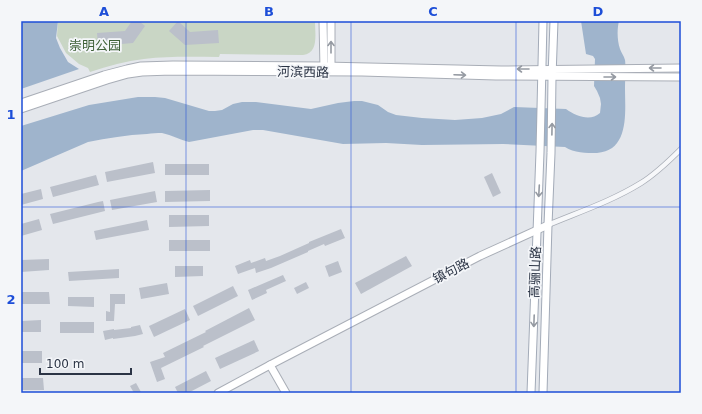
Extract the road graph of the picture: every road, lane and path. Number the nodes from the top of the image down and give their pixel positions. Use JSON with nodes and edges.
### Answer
{"nodes":[{"id":1,"x":323,"y":21,"type":"edge"},
{"id":2,"x":331,"y":21,"type":"edge"},
{"id":3,"x":543,"y":21,"type":"edge"},
{"id":4,"x":554,"y":21,"type":"edge"},
{"id":5,"x":681,"y":68,"type":"edge"},
{"id":6,"x":327,"y":69,"type":"junction"},
{"id":7,"x":542,"y":73,"type":"junction"},
{"id":8,"x":552,"y":73,"type":"junction"},
{"id":9,"x":681,"y":77,"type":"edge"},
{"id":10,"x":21,"y":103,"type":"edge"},
{"id":11,"x":21,"y":109,"type":"edge"},
{"id":12,"x":681,"y":149,"type":"edge"},
{"id":13,"x":548,"y":225,"type":"junction"},
{"id":14,"x":537,"y":230,"type":"junction"},
{"id":15,"x":270,"y":365,"type":"junction"},
{"id":16,"x":218,"y":393,"type":"edge"},
{"id":17,"x":286,"y":393,"type":"edge"},
{"id":18,"x":531,"y":393,"type":"edge"},
{"id":19,"x":543,"y":393,"type":"edge"}],
"edges":[{"from":1,"to":6,"type":"street"},
{"from":6,"to":2,"type":"street","one_way":true},
{"from":3,"to":7,"type":"street"},
{"from":4,"to":8,"type":"street"},
{"from":5,"to":8,"type":"street","name":"河滨西路","one_way":true},
{"from":6,"to":7,"type":"street","name":"河滨西路"},
{"from":6,"to":10,"type":"street","name":"河滨西路"},
{"from":6,"to":11,"type":"street","name":"河滨西路"},
{"from":7,"to":8,"type":"street","name":"河滨西路"},
{"from":7,"to":14,"type":"street","name":"高骊山路","one_way":true},
{"from":8,"to":9,"type":"street","name":"河滨西路","one_way":true},
{"from":13,"to":8,"type":"street","name":"高骊山路","one_way":true},
{"from":12,"to":13,"type":"street","name":"镇句路"},
{"from":13,"to":14,"type":"street","name":"镇句路"},
{"from":13,"to":19,"type":"street","name":"高骊山路"},
{"from":14,"to":15,"type":"street","name":"镇句路"},
{"from":14,"to":18,"type":"street","name":"高骊山路","one_way":true},
{"from":15,"to":16,"type":"street","name":"镇句路"},
{"from":15,"to":17,"type":"street"}]}
